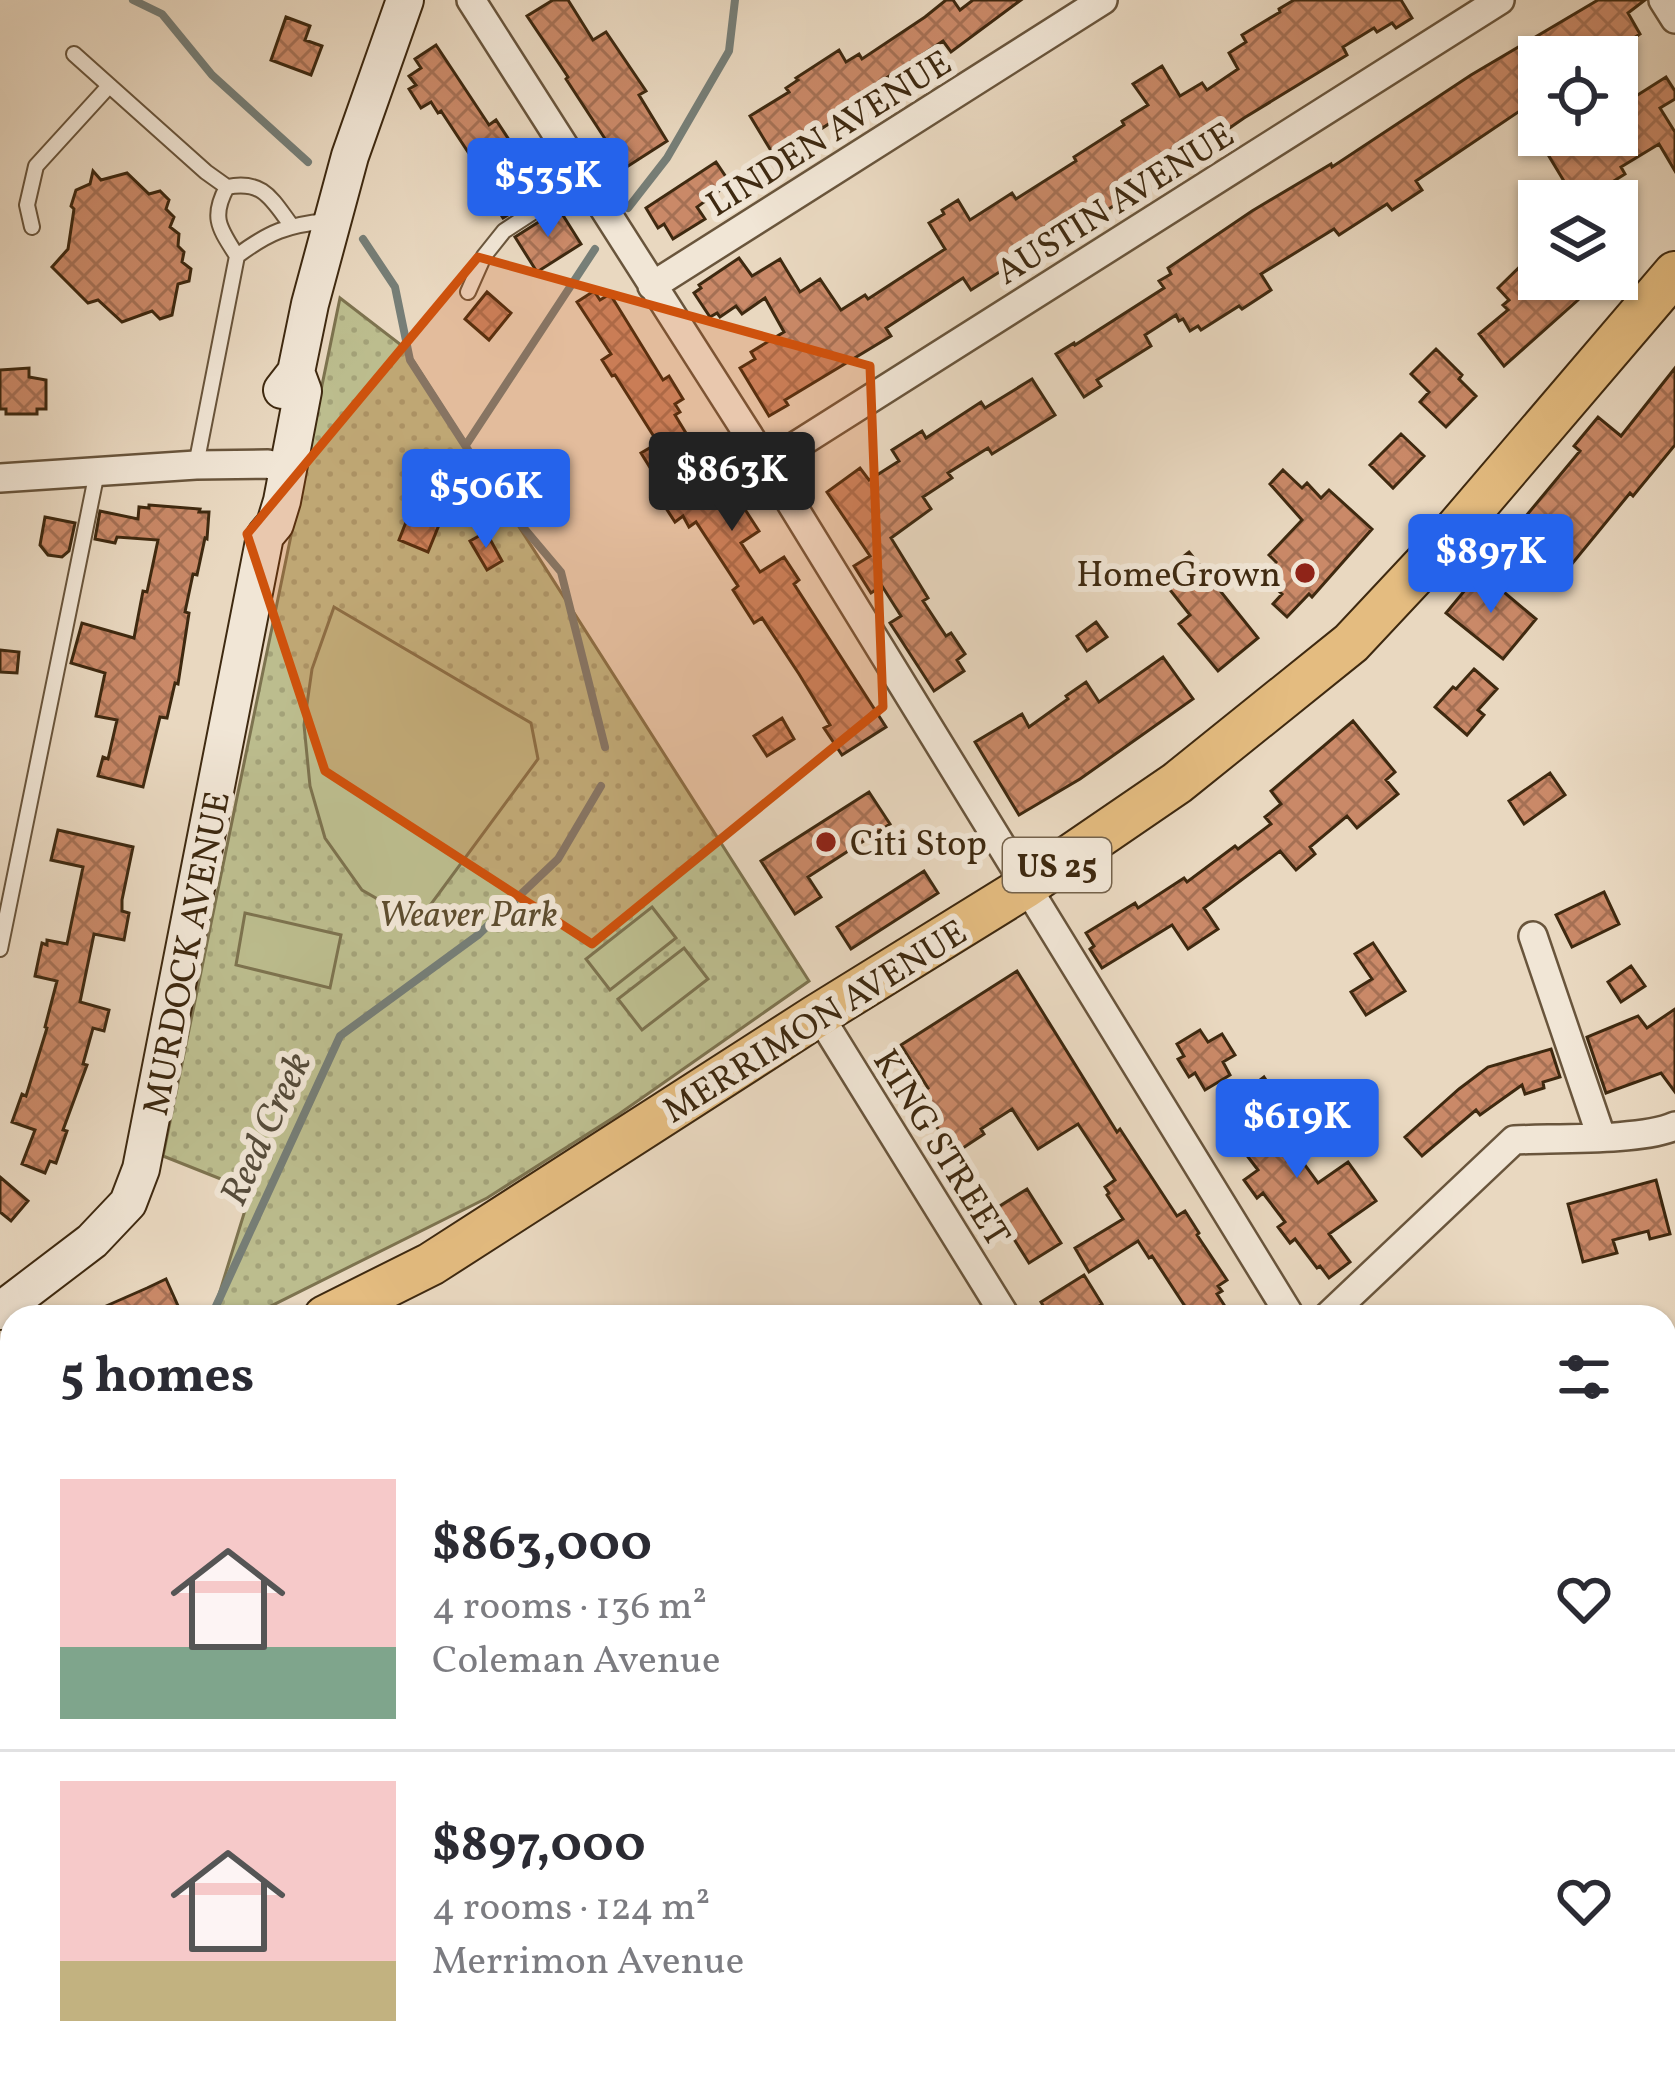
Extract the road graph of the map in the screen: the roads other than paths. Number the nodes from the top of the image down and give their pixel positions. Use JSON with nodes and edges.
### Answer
{"nodes":[{"id":1,"x":405,"y":0,"type":"edge"},
{"id":2,"x":471,"y":0,"type":"edge"},
{"id":3,"x":1103,"y":0,"type":"edge"},
{"id":4,"x":1500,"y":0,"type":"edge"},
{"id":5,"x":1663,"y":0,"type":"edge"},
{"id":6,"x":1675,"y":19,"type":"edge"},
{"id":7,"x":74,"y":54,"type":"dead end"},
{"id":8,"x":109,"y":86,"type":"junction"},
{"id":9,"x":584,"y":179,"type":"junction"},
{"id":10,"x":227,"y":187,"type":"junction"},
{"id":11,"x":332,"y":220,"type":"junction"},
{"id":12,"x":291,"y":224,"type":"junction"},
{"id":13,"x":32,"y":227,"type":"dead end"},
{"id":14,"x":237,"y":256,"type":"junction"},
{"id":15,"x":1675,"y":273,"type":"edge"},
{"id":16,"x":652,"y":286,"type":"junction"},
{"id":17,"x":468,"y":292,"type":"dead end"},
{"id":18,"x":767,"y":464,"type":"junction"},
{"id":19,"x":196,"y":465,"type":"junction"},
{"id":20,"x":278,"y":467,"type":"junction"},
{"id":21,"x":97,"y":472,"type":"junction"},
{"id":22,"x":0,"y":478,"type":"edge"},
{"id":23,"x":1025,"y":887,"type":"junction"},
{"id":24,"x":1533,"y":936,"type":"dead end"},
{"id":25,"x":0,"y":950,"type":"edge"},
{"id":26,"x":819,"y":1015,"type":"junction"},
{"id":27,"x":1675,"y":1126,"type":"edge"},
{"id":28,"x":1601,"y":1136,"type":"junction"},
{"id":29,"x":8,"y":1305,"type":"edge"},
{"id":30,"x":349,"y":1305,"type":"edge"},
{"id":31,"x":999,"y":1305,"type":"edge"},
{"id":32,"x":1284,"y":1305,"type":"edge"},
{"id":33,"x":1340,"y":1305,"type":"edge"}],
"edges":[{"from":1,"to":11,"type":"street","name":"MURDOCK AVENUE"},
{"from":2,"to":9,"type":"street"},
{"from":3,"to":16,"type":"street","name":"LINDEN AVENUE"},
{"from":4,"to":18,"type":"street","name":"AUSTIN AVENUE"},
{"from":5,"to":6,"type":"street"},
{"from":7,"to":8,"type":"lane"},
{"from":8,"to":10,"type":"lane"},
{"from":8,"to":13,"type":"lane"},
{"from":9,"to":16,"type":"street"},
{"from":9,"to":17,"type":"lane"},
{"from":10,"to":12,"type":"lane"},
{"from":10,"to":14,"type":"lane"},
{"from":11,"to":12,"type":"lane"},
{"from":11,"to":20,"type":"street","name":"MURDOCK AVENUE"},
{"from":12,"to":14,"type":"lane"},
{"from":14,"to":19,"type":"lane"},
{"from":15,"to":23,"type":"main road","name":"MERRIMON AVENUE","number":"US 25"},
{"from":16,"to":18,"type":"street"},
{"from":18,"to":23,"type":"street"},
{"from":19,"to":20,"type":"street"},
{"from":19,"to":21,"type":"street"},
{"from":20,"to":29,"type":"street","name":"MURDOCK AVENUE"},
{"from":21,"to":22,"type":"street"},
{"from":21,"to":25,"type":"lane"},
{"from":23,"to":26,"type":"main road","name":"MERRIMON AVENUE","number":"US 25"},
{"from":23,"to":32,"type":"street"},
{"from":24,"to":28,"type":"street"},
{"from":26,"to":30,"type":"main road","name":"MERRIMON AVENUE","number":"US 25"},
{"from":26,"to":31,"type":"street","name":"KING STREET"},
{"from":27,"to":28,"type":"street"},
{"from":28,"to":33,"type":"street"}]}
